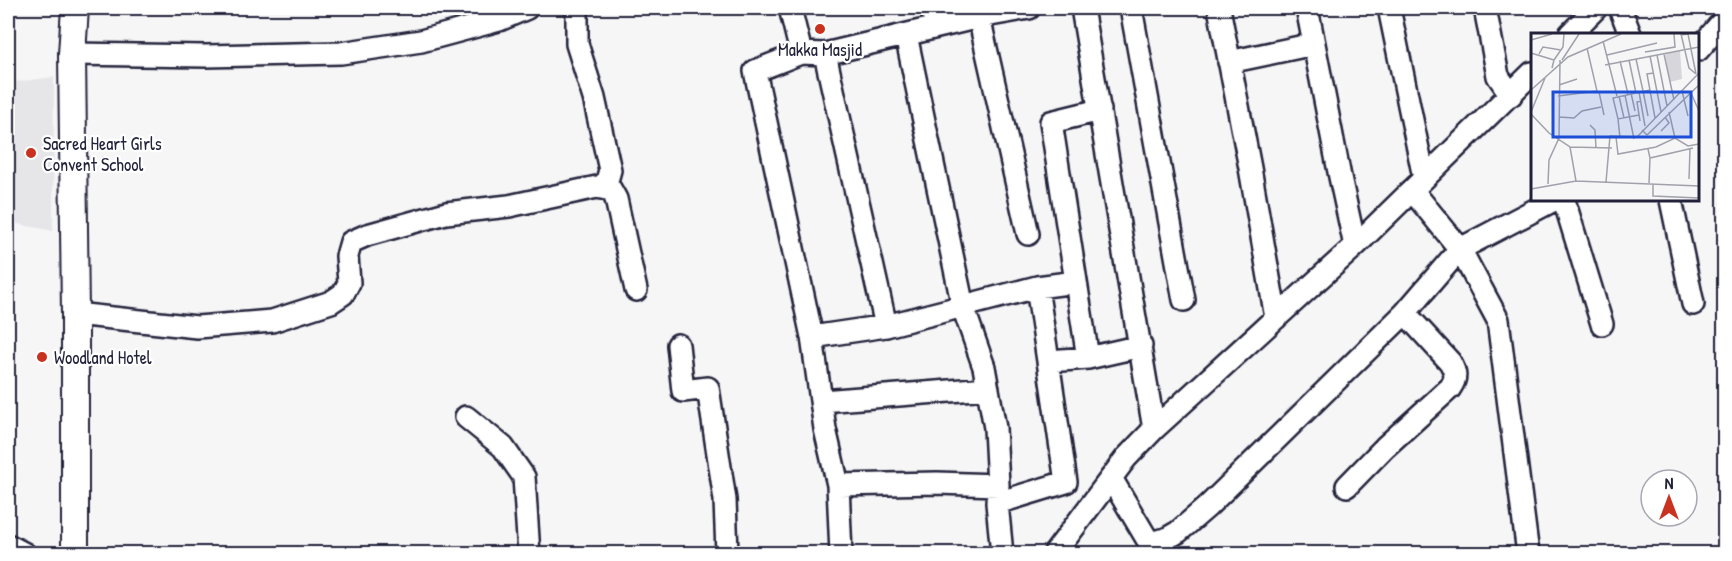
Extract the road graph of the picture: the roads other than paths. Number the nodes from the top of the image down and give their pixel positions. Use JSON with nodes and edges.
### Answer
{"nodes":[{"id":1,"x":75,"y":8,"type":"edge"},
{"id":2,"x":527,"y":8,"type":"edge"},
{"id":3,"x":577,"y":8,"type":"edge"},
{"id":4,"x":790,"y":8,"type":"edge"},
{"id":5,"x":1029,"y":8,"type":"edge"},
{"id":6,"x":1082,"y":8,"type":"edge"},
{"id":7,"x":1131,"y":8,"type":"edge"},
{"id":8,"x":1219,"y":8,"type":"edge"},
{"id":9,"x":1307,"y":8,"type":"edge"},
{"id":10,"x":1389,"y":8,"type":"edge"},
{"id":11,"x":1485,"y":8,"type":"edge"},
{"id":12,"x":1596,"y":8,"type":"edge"},
{"id":13,"x":1620,"y":8,"type":"edge"},
{"id":14,"x":934,"y":17,"type":"edge"},
{"id":15,"x":979,"y":17,"type":"junction"},
{"id":16,"x":1725,"y":20,"type":"edge"},
{"id":17,"x":1571,"y":33,"type":"edge"},
{"id":18,"x":1630,"y":33,"type":"edge"},
{"id":19,"x":906,"y":35,"type":"junction"},
{"id":20,"x":1314,"y":44,"type":"junction"},
{"id":21,"x":1699,"y":49,"type":"edge"},
{"id":22,"x":801,"y":53,"type":"junction"},
{"id":23,"x":72,"y":54,"type":"junction"},
{"id":24,"x":825,"y":54,"type":"junction"},
{"id":25,"x":1229,"y":62,"type":"junction"},
{"id":26,"x":1531,"y":75,"type":"edge"},
{"id":27,"x":1511,"y":95,"type":"junction"},
{"id":28,"x":1100,"y":110,"type":"junction"},
{"id":29,"x":1418,"y":184,"type":"junction"},
{"id":30,"x":605,"y":188,"type":"junction"},
{"id":31,"x":1552,"y":201,"type":"edge"},
{"id":32,"x":1564,"y":201,"type":"edge"},
{"id":33,"x":1671,"y":201,"type":"edge"},
{"id":34,"x":1028,"y":234,"type":"dead end"},
{"id":35,"x":1355,"y":246,"type":"junction"},
{"id":36,"x":1460,"y":249,"type":"junction"},
{"id":37,"x":1076,"y":282,"type":"junction"},
{"id":38,"x":1037,"y":287,"type":"junction"},
{"id":39,"x":636,"y":290,"type":"dead end"},
{"id":40,"x":1184,"y":300,"type":"dead end"},
{"id":41,"x":1693,"y":304,"type":"dead end"},
{"id":42,"x":963,"y":307,"type":"junction"},
{"id":43,"x":1406,"y":313,"type":"junction"},
{"id":44,"x":75,"y":314,"type":"junction"},
{"id":45,"x":1276,"y":318,"type":"junction"},
{"id":46,"x":1602,"y":324,"type":"dead end"},
{"id":47,"x":886,"y":326,"type":"junction"},
{"id":48,"x":812,"y":336,"type":"junction"},
{"id":49,"x":678,"y":345,"type":"dead end"},
{"id":50,"x":1141,"y":346,"type":"junction"},
{"id":51,"x":1088,"y":358,"type":"junction"},
{"id":52,"x":1048,"y":361,"type":"junction"},
{"id":53,"x":988,"y":388,"type":"junction"},
{"id":54,"x":822,"y":400,"type":"junction"},
{"id":55,"x":466,"y":417,"type":"dead end"},
{"id":56,"x":1154,"y":429,"type":"junction"},
{"id":57,"x":1111,"y":478,"type":"junction"},
{"id":58,"x":838,"y":485,"type":"junction"},
{"id":59,"x":1347,"y":486,"type":"dead end"},
{"id":60,"x":998,"y":494,"type":"junction"},
{"id":61,"x":8,"y":545,"type":"edge"},
{"id":62,"x":729,"y":553,"type":"edge"},
{"id":63,"x":25,"y":554,"type":"edge"},
{"id":64,"x":75,"y":554,"type":"edge"},
{"id":65,"x":529,"y":554,"type":"edge"},
{"id":66,"x":713,"y":554,"type":"edge"},
{"id":67,"x":841,"y":554,"type":"edge"},
{"id":68,"x":1002,"y":554,"type":"edge"},
{"id":69,"x":1054,"y":554,"type":"edge"},
{"id":70,"x":1528,"y":554,"type":"edge"}],
"edges":[{"from":1,"to":23,"type":"main road"},
{"from":2,"to":23,"type":"street"},
{"from":3,"to":30,"type":"street"},
{"from":4,"to":22,"type":"street"},
{"from":5,"to":15,"type":"street"},
{"from":6,"to":28,"type":"street"},
{"from":7,"to":40,"type":"street"},
{"from":8,"to":25,"type":"street"},
{"from":9,"to":20,"type":"street"},
{"from":10,"to":29,"type":"street"},
{"from":11,"to":27,"type":"street"},
{"from":12,"to":17,"type":"street"},
{"from":13,"to":18,"type":"street"},
{"from":14,"to":15,"type":"street"},
{"from":14,"to":19,"type":"street"},
{"from":15,"to":34,"type":"street"},
{"from":16,"to":21,"type":"street"},
{"from":19,"to":24,"type":"street"},
{"from":19,"to":42,"type":"street"},
{"from":20,"to":25,"type":"street"},
{"from":20,"to":35,"type":"street"},
{"from":22,"to":24,"type":"street"},
{"from":22,"to":48,"type":"street"},
{"from":23,"to":44,"type":"main road"},
{"from":24,"to":47,"type":"street"},
{"from":25,"to":45,"type":"street"},
{"from":26,"to":27,"type":"street"},
{"from":27,"to":29,"type":"street"},
{"from":28,"to":37,"type":"street"},
{"from":28,"to":50,"type":"street"},
{"from":29,"to":35,"type":"street"},
{"from":29,"to":36,"type":"street"},
{"from":30,"to":39,"type":"street"},
{"from":30,"to":44,"type":"street"},
{"from":31,"to":36,"type":"street"},
{"from":32,"to":46,"type":"street"},
{"from":33,"to":41,"type":"street"},
{"from":35,"to":45,"type":"street"},
{"from":36,"to":43,"type":"street"},
{"from":36,"to":70,"type":"street"},
{"from":37,"to":38,"type":"street"},
{"from":37,"to":51,"type":"street"},
{"from":38,"to":42,"type":"street"},
{"from":38,"to":52,"type":"street"},
{"from":42,"to":47,"type":"street"},
{"from":42,"to":53,"type":"street"},
{"from":43,"to":57,"type":"street"},
{"from":43,"to":59,"type":"street"},
{"from":44,"to":64,"type":"main road"},
{"from":45,"to":56,"type":"street"},
{"from":47,"to":48,"type":"street"},
{"from":48,"to":54,"type":"street"},
{"from":49,"to":62,"type":"street"},
{"from":50,"to":51,"type":"street"},
{"from":50,"to":56,"type":"street"},
{"from":51,"to":52,"type":"street"},
{"from":52,"to":60,"type":"street"},
{"from":53,"to":54,"type":"street"},
{"from":53,"to":60,"type":"street"},
{"from":54,"to":58,"type":"street"},
{"from":55,"to":65,"type":"street"},
{"from":56,"to":57,"type":"street"},
{"from":57,"to":69,"type":"street"},
{"from":58,"to":60,"type":"street"},
{"from":58,"to":67,"type":"street"},
{"from":60,"to":68,"type":"street"},
{"from":61,"to":63,"type":"street"},
{"from":62,"to":66,"type":"street"}]}
